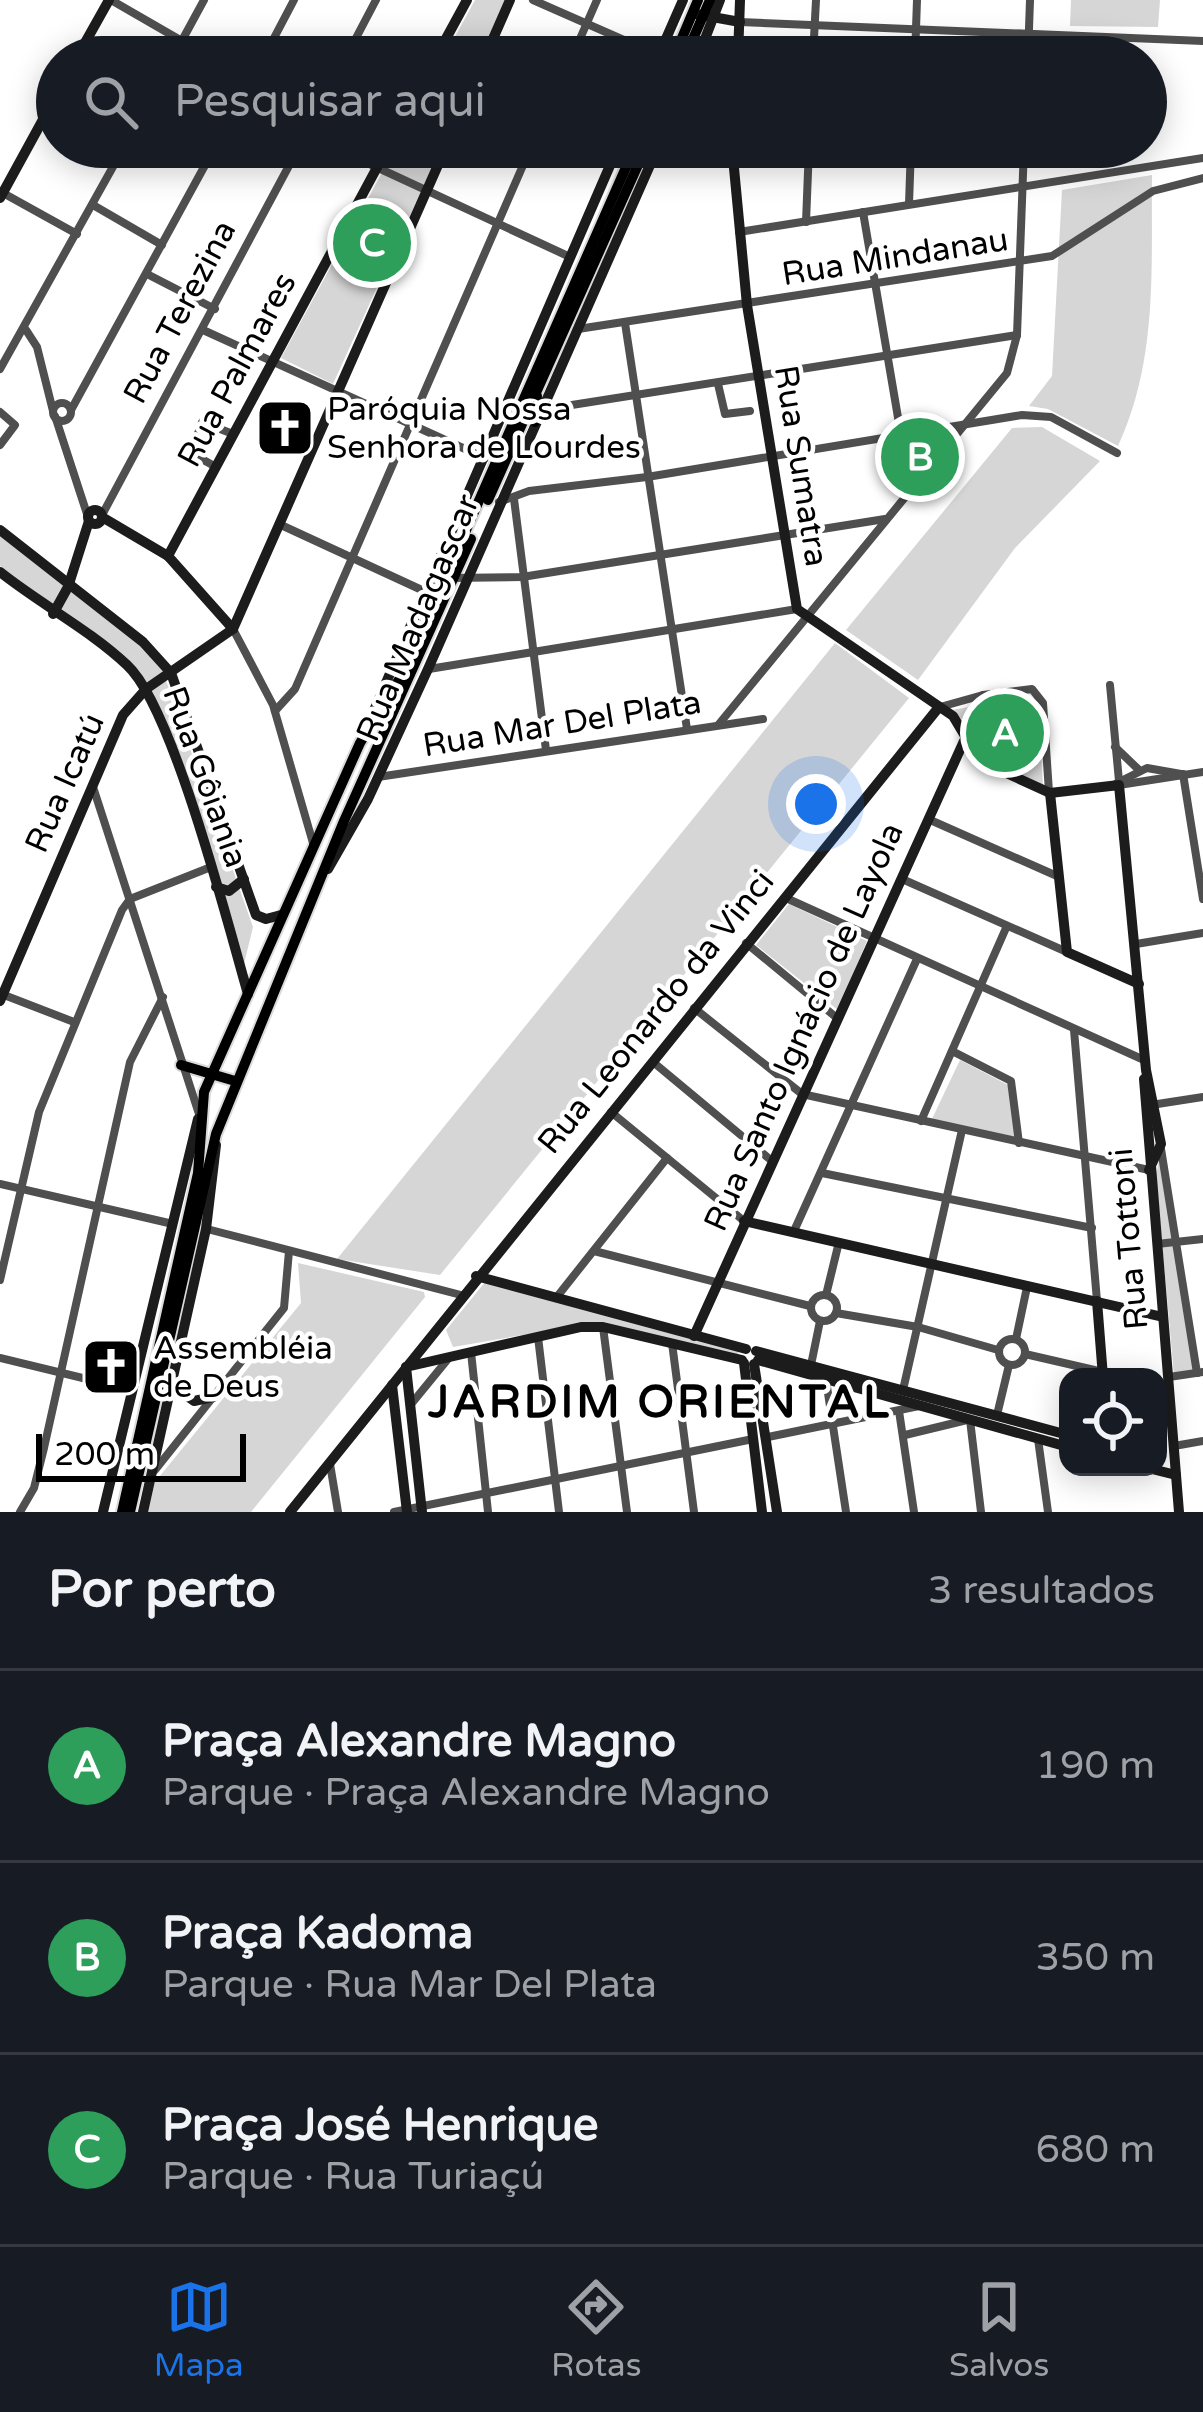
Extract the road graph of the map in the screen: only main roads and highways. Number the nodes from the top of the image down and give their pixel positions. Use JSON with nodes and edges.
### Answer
{"nodes":[{"id":1,"x":710,"y":0,"type":"edge"},
{"id":2,"x":696,"y":8,"type":"edge"},
{"id":3,"x":683,"y":36,"type":"edge"},
{"id":4,"x":626,"y":168,"type":"edge"},
{"id":5,"x":637,"y":168,"type":"edge"},
{"id":6,"x":536,"y":392,"type":"junction"},
{"id":7,"x":537,"y":416,"type":"road end"},
{"id":8,"x":499,"y":472,"type":"junction"},
{"id":9,"x":455,"y":579,"type":"junction"},
{"id":10,"x":327,"y":813,"type":"junction"},
{"id":11,"x":344,"y":821,"type":"junction"},
{"id":12,"x":181,"y":1065,"type":"road end"},
{"id":13,"x":210,"y":1076,"type":"junction"},
{"id":14,"x":235,"y":1081,"type":"junction"},
{"id":15,"x":126,"y":1512,"type":"edge"}],
"edges":[{"from":1,"to":2,"type":"main road"},
{"from":2,"to":3,"type":"main road"},
{"from":4,"to":8,"type":"main road"},
{"from":5,"to":6,"type":"main road"},
{"from":6,"to":7,"type":"main road"},
{"from":6,"to":8,"type":"main road"},
{"from":8,"to":9,"type":"main road"},
{"from":9,"to":10,"type":"main road"},
{"from":9,"to":11,"type":"main road"},
{"from":10,"to":11,"type":"main road"},
{"from":10,"to":13,"type":"main road"},
{"from":11,"to":14,"type":"main road"},
{"from":12,"to":13,"type":"main road"},
{"from":13,"to":14,"type":"main road"},
{"from":13,"to":15,"type":"main road"},
{"from":14,"to":15,"type":"main road"}]}
